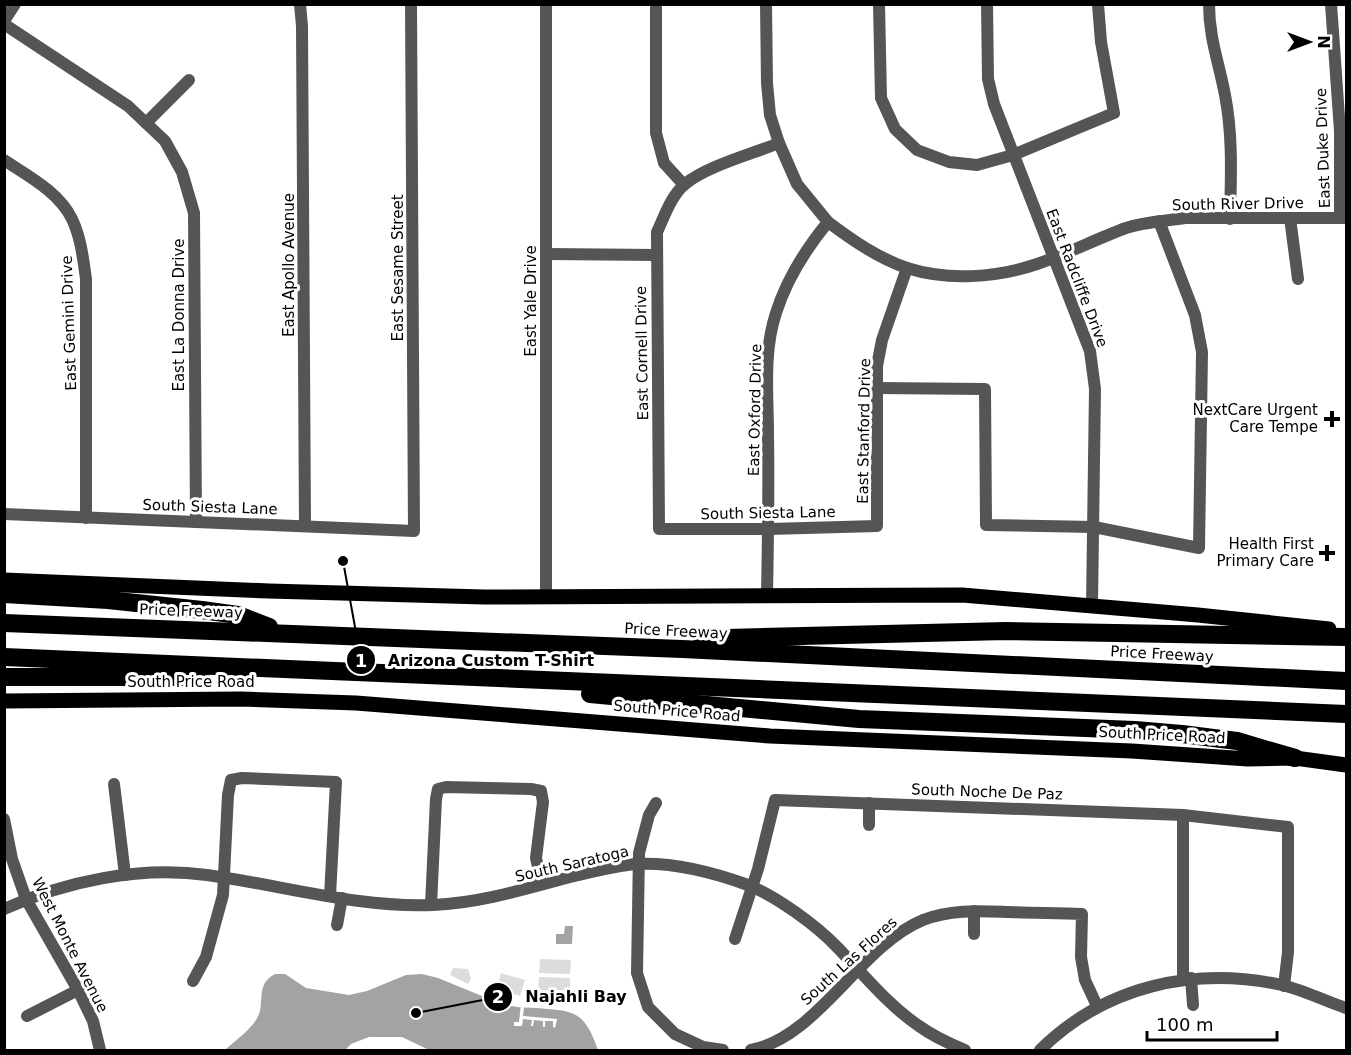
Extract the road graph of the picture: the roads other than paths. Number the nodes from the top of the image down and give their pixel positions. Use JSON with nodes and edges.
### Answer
{"nodes":[{"id":1,"x":15,"y":4,"type":"edge"},
{"id":2,"x":300,"y":4,"type":"edge"},
{"id":3,"x":411,"y":4,"type":"edge"},
{"id":4,"x":546,"y":4,"type":"edge"},
{"id":5,"x":656,"y":4,"type":"edge"},
{"id":6,"x":766,"y":4,"type":"edge"},
{"id":7,"x":879,"y":4,"type":"edge"},
{"id":8,"x":987,"y":4,"type":"edge"},
{"id":9,"x":1098,"y":4,"type":"edge"},
{"id":10,"x":1209,"y":4,"type":"edge"},
{"id":11,"x":1331,"y":4,"type":"edge"},
{"id":12,"x":4,"y":22,"type":"edge"},
{"id":13,"x":189,"y":80,"type":"dead end"},
{"id":14,"x":146,"y":123,"type":"junction"},
{"id":15,"x":779,"y":143,"type":"junction"},
{"id":16,"x":1013,"y":155,"type":"junction"},
{"id":17,"x":4,"y":160,"type":"edge"},
{"id":18,"x":684,"y":185,"type":"junction"},
{"id":19,"x":1290,"y":218,"type":"junction"},
{"id":20,"x":1343,"y":218,"type":"edge"},
{"id":21,"x":1230,"y":219,"type":"junction"},
{"id":22,"x":1159,"y":221,"type":"junction"},
{"id":23,"x":828,"y":222,"type":"junction"},
{"id":24,"x":546,"y":254,"type":"junction"},
{"id":25,"x":656,"y":255,"type":"junction"},
{"id":26,"x":1054,"y":258,"type":"junction"},
{"id":27,"x":907,"y":268,"type":"junction"},
{"id":28,"x":1298,"y":279,"type":"dead end"},
{"id":29,"x":877,"y":388,"type":"junction"},
{"id":30,"x":4,"y":514,"type":"edge"},
{"id":31,"x":86,"y":518,"type":"junction"},
{"id":32,"x":196,"y":522,"type":"junction"},
{"id":33,"x":305,"y":526,"type":"junction"},
{"id":34,"x":877,"y":526,"type":"joint"},
{"id":35,"x":1094,"y":527,"type":"junction"},
{"id":36,"x":659,"y":529,"type":"joint"},
{"id":37,"x":769,"y":529,"type":"junction"},
{"id":38,"x":414,"y":531,"type":"joint"},
{"id":39,"x":4,"y":580,"type":"edge"},
{"id":40,"x":4,"y":594,"type":"edge"},
{"id":41,"x":767,"y":595,"type":"junction"},
{"id":42,"x":546,"y":597,"type":"junction"},
{"id":43,"x":1092,"y":605,"type":"junction"},
{"id":44,"x":4,"y":623,"type":"edge"},
{"id":45,"x":1347,"y":631,"type":"edge"},
{"id":46,"x":284,"y":632,"type":"junction"},
{"id":47,"x":1347,"y":637,"type":"edge"},
{"id":48,"x":682,"y":649,"type":"junction"},
{"id":49,"x":4,"y":657,"type":"edge"},
{"id":50,"x":287,"y":670,"type":"junction"},
{"id":51,"x":4,"y":677,"type":"edge"},
{"id":52,"x":500,"y":679,"type":"junction"},
{"id":53,"x":1347,"y":681,"type":"edge"},
{"id":54,"x":4,"y":701,"type":"edge"},
{"id":55,"x":1347,"y":714,"type":"edge"},
{"id":56,"x":1295,"y":758,"type":"junction"},
{"id":57,"x":1347,"y":765,"type":"edge"},
{"id":58,"x":114,"y":784,"type":"dead end"},
{"id":59,"x":656,"y":803,"type":"dead end"},
{"id":60,"x":869,"y":803,"type":"junction"},
{"id":61,"x":1183,"y":815,"type":"junction"},
{"id":62,"x":4,"y":819,"type":"edge"},
{"id":63,"x":869,"y":825,"type":"dead end"},
{"id":64,"x":638,"y":864,"type":"junction"},
{"id":65,"x":125,"y":875,"type":"junction"},
{"id":66,"x":225,"y":877,"type":"junction"},
{"id":67,"x":542,"y":884,"type":"junction"},
{"id":68,"x":752,"y":886,"type":"junction"},
{"id":69,"x":336,"y":897,"type":"junction"},
{"id":70,"x":26,"y":899,"type":"junction"},
{"id":71,"x":431,"y":905,"type":"junction"},
{"id":72,"x":4,"y":909,"type":"edge"},
{"id":73,"x":974,"y":911,"type":"junction"},
{"id":74,"x":337,"y":925,"type":"dead end"},
{"id":75,"x":974,"y":934,"type":"dead end"},
{"id":76,"x":735,"y":939,"type":"dead end"},
{"id":77,"x":858,"y":970,"type":"junction"},
{"id":78,"x":1187,"y":979,"type":"junction"},
{"id":79,"x":193,"y":981,"type":"dead end"},
{"id":80,"x":1284,"y":986,"type":"junction"},
{"id":81,"x":78,"y":990,"type":"junction"},
{"id":82,"x":1193,"y":1005,"type":"dead end"},
{"id":83,"x":1097,"y":1006,"type":"junction"},
{"id":84,"x":1347,"y":1008,"type":"edge"},
{"id":85,"x":27,"y":1016,"type":"dead end"},
{"id":86,"x":100,"y":1050,"type":"edge"},
{"id":87,"x":723,"y":1050,"type":"edge"},
{"id":88,"x":751,"y":1050,"type":"edge"},
{"id":89,"x":965,"y":1050,"type":"edge"},
{"id":90,"x":1040,"y":1050,"type":"edge"}],
"edges":[{"from":1,"to":12,"type":"street"},
{"from":2,"to":33,"type":"street","name":"East Apollo Avenue"},
{"from":3,"to":38,"type":"street","name":"East Sesame Street"},
{"from":4,"to":24,"type":"street","name":"East Yale Drive"},
{"from":5,"to":18,"type":"street"},
{"from":6,"to":15,"type":"street"},
{"from":7,"to":16,"type":"street"},
{"from":8,"to":16,"type":"street","name":"East Radcliffe Drive"},
{"from":9,"to":16,"type":"street"},
{"from":10,"to":21,"type":"street"},
{"from":11,"to":20,"type":"street","name":"East Duke Drive"},
{"from":12,"to":14,"type":"street","name":"East La Donna Drive"},
{"from":13,"to":14,"type":"street"},
{"from":14,"to":32,"type":"street","name":"East La Donna Drive"},
{"from":15,"to":18,"type":"street","name":"East Cornell Drive"},
{"from":15,"to":23,"type":"street"},
{"from":16,"to":26,"type":"street","name":"East Radcliffe Drive"},
{"from":17,"to":31,"type":"street","name":"East Gemini Drive"},
{"from":18,"to":25,"type":"street","name":"East Cornell Drive"},
{"from":19,"to":20,"type":"street","name":"South River Drive"},
{"from":19,"to":21,"type":"street","name":"South River Drive"},
{"from":19,"to":28,"type":"street"},
{"from":21,"to":22,"type":"street","name":"South River Drive"},
{"from":22,"to":26,"type":"street","name":"South River Drive"},
{"from":22,"to":35,"type":"street"},
{"from":23,"to":27,"type":"street","name":"South River Drive"},
{"from":23,"to":37,"type":"street","name":"East Oxford Drive"},
{"from":24,"to":25,"type":"street"},
{"from":24,"to":42,"type":"street","name":"East Yale Drive"},
{"from":25,"to":36,"type":"street","name":"East Cornell Drive"},
{"from":26,"to":27,"type":"street","name":"South River Drive"},
{"from":26,"to":35,"type":"street","name":"East Radcliffe Drive"},
{"from":27,"to":29,"type":"street","name":"East Stanford Drive"},
{"from":29,"to":34,"type":"street","name":"East Stanford Drive"},
{"from":29,"to":35,"type":"street"},
{"from":30,"to":31,"type":"street","name":"South Siesta Lane"},
{"from":31,"to":32,"type":"street","name":"South Siesta Lane"},
{"from":32,"to":33,"type":"street","name":"South Siesta Lane"},
{"from":33,"to":38,"type":"street","name":"South Siesta Lane"},
{"from":34,"to":37,"type":"street","name":"South Siesta Lane"},
{"from":35,"to":43,"type":"street","name":"East Radcliffe Drive"},
{"from":36,"to":37,"type":"street","name":"South Siesta Lane"},
{"from":37,"to":41,"type":"street","name":"East Oxford Drive"},
{"from":39,"to":42,"type":"main road"},
{"from":40,"to":46,"type":"highway"},
{"from":41,"to":42,"type":"main road"},
{"from":41,"to":43,"type":"main road"},
{"from":43,"to":45,"type":"main road"},
{"from":44,"to":46,"type":"highway","name":"Price Freeway"},
{"from":46,"to":48,"type":"highway","name":"Price Freeway"},
{"from":47,"to":48,"type":"highway"},
{"from":48,"to":53,"type":"highway","name":"Price Freeway"},
{"from":49,"to":50,"type":"highway"},
{"from":50,"to":51,"type":"highway"},
{"from":50,"to":52,"type":"highway"},
{"from":52,"to":55,"type":"highway"},
{"from":52,"to":56,"type":"highway"},
{"from":54,"to":56,"type":"main road","name":"South Price Road"},
{"from":56,"to":57,"type":"main road","name":"South Price Road"},
{"from":58,"to":65,"type":"street"},
{"from":59,"to":64,"type":"street"},
{"from":60,"to":61,"type":"street","name":"South Noche De Paz"},
{"from":60,"to":63,"type":"street"},
{"from":60,"to":68,"type":"street","name":"South Noche De Paz"},
{"from":61,"to":78,"type":"street"},
{"from":61,"to":80,"type":"street","name":"South Noche De Paz"},
{"from":62,"to":70,"type":"street","name":"West Monte Avenue"},
{"from":64,"to":67,"type":"street","name":"South Saratoga"},
{"from":64,"to":68,"type":"street","name":"South Saratoga"},
{"from":64,"to":87,"type":"street"},
{"from":65,"to":66,"type":"street","name":"South Saratoga"},
{"from":65,"to":70,"type":"street","name":"South Saratoga"},
{"from":66,"to":69,"type":"street","name":"South Saratoga"},
{"from":66,"to":69,"type":"street"},
{"from":66,"to":79,"type":"street"},
{"from":67,"to":71,"type":"street","name":"South Saratoga"},
{"from":67,"to":71,"type":"street"},
{"from":68,"to":76,"type":"street"},
{"from":68,"to":77,"type":"street","name":"South Saratoga"},
{"from":69,"to":71,"type":"street","name":"South Saratoga"},
{"from":69,"to":74,"type":"street"},
{"from":70,"to":72,"type":"street","name":"South Saratoga"},
{"from":70,"to":81,"type":"street","name":"West Monte Avenue"},
{"from":73,"to":75,"type":"street"},
{"from":73,"to":77,"type":"street","name":"South Las Flores"},
{"from":73,"to":83,"type":"street","name":"South Las Flores"},
{"from":77,"to":88,"type":"street","name":"South Las Flores"},
{"from":77,"to":89,"type":"street","name":"South Saratoga"},
{"from":78,"to":80,"type":"street"},
{"from":78,"to":82,"type":"street"},
{"from":78,"to":83,"type":"street"},
{"from":80,"to":84,"type":"street"},
{"from":81,"to":85,"type":"street"},
{"from":81,"to":86,"type":"street","name":"West Monte Avenue"},
{"from":83,"to":90,"type":"street"}]}
